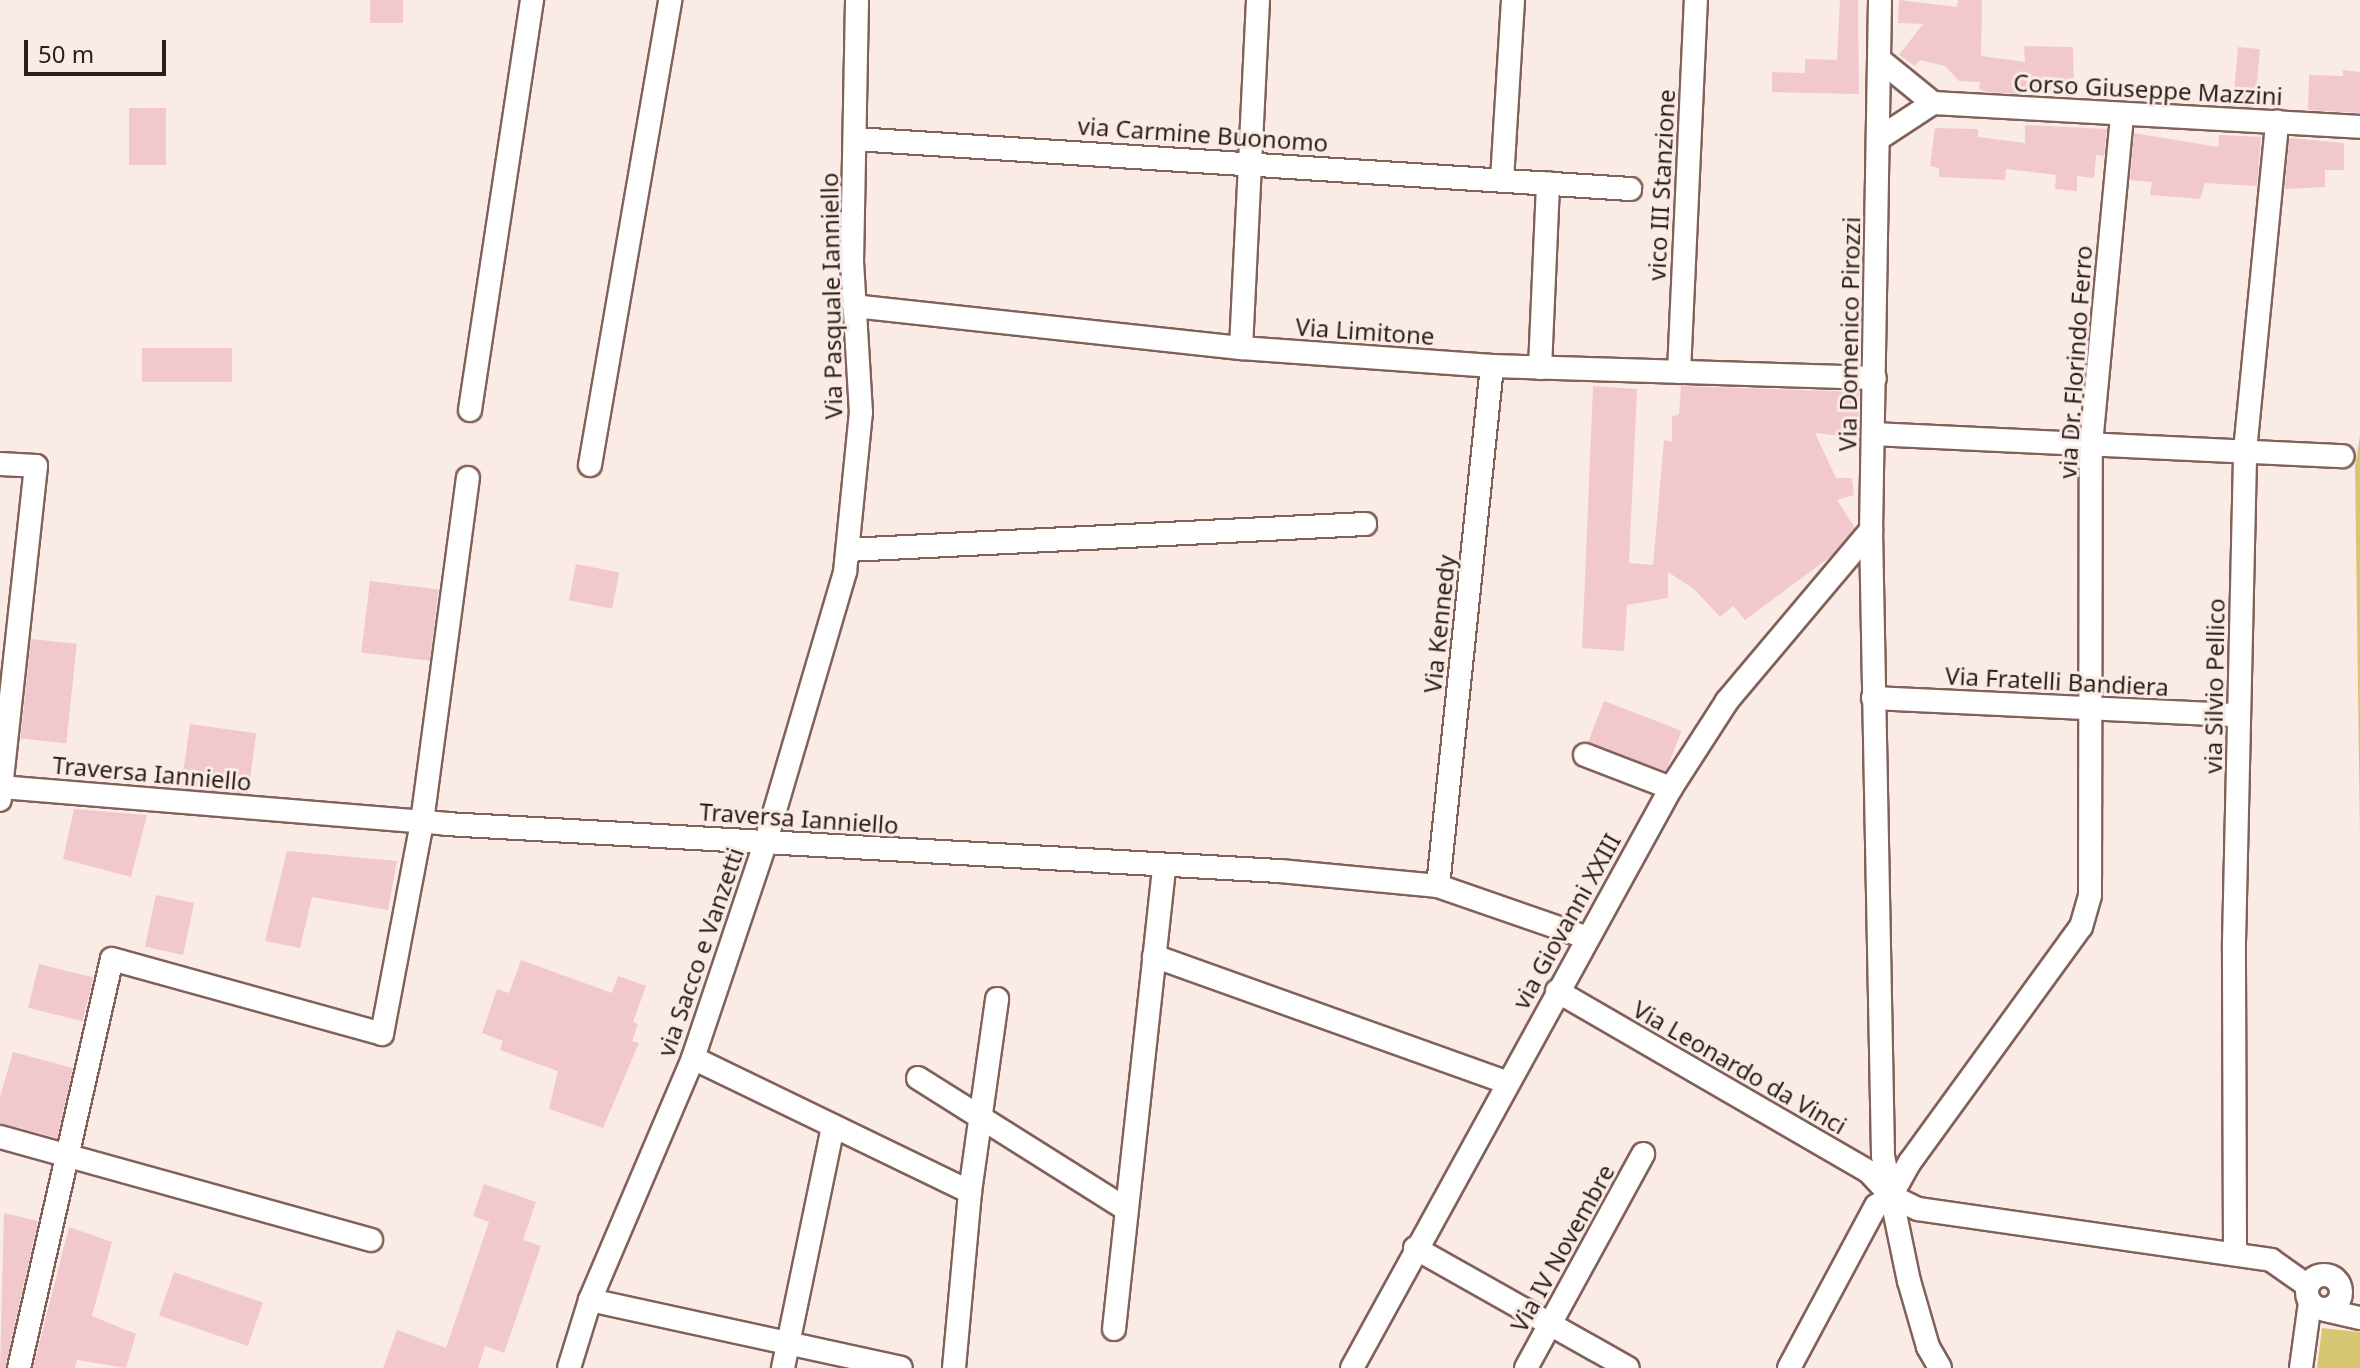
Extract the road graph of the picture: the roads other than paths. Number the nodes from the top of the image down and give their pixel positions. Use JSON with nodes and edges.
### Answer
{"nodes":[{"id":1,"x":532,"y":0,"type":"edge"},
{"id":2,"x":670,"y":0,"type":"edge"},
{"id":3,"x":857,"y":0,"type":"edge"},
{"id":4,"x":1258,"y":0,"type":"edge"},
{"id":5,"x":1513,"y":0,"type":"edge"},
{"id":6,"x":1696,"y":0,"type":"edge"},
{"id":7,"x":1880,"y":0,"type":"edge"},
{"id":8,"x":1880,"y":60,"type":"junction"},
{"id":9,"x":1924,"y":98,"type":"junction"},
{"id":10,"x":2122,"y":114,"type":"junction"},
{"id":11,"x":1879,"y":119,"type":"junction"},
{"id":12,"x":2277,"y":122,"type":"junction"},
{"id":13,"x":2360,"y":127,"type":"edge"},
{"id":14,"x":855,"y":139,"type":"junction"},
{"id":15,"x":1249,"y":162,"type":"junction"},
{"id":16,"x":1502,"y":180,"type":"junction"},
{"id":17,"x":1548,"y":183,"type":"junction"},
{"id":18,"x":1630,"y":189,"type":"dead end"},
{"id":19,"x":854,"y":306,"type":"junction"},
{"id":20,"x":1241,"y":348,"type":"junction"},
{"id":21,"x":1492,"y":366,"type":"junction"},
{"id":22,"x":1540,"y":368,"type":"junction"},
{"id":23,"x":1679,"y":372,"type":"junction"},
{"id":24,"x":1875,"y":378,"type":"junction"},
{"id":25,"x":470,"y":410,"type":"dead end"},
{"id":26,"x":1873,"y":434,"type":"junction"},
{"id":27,"x":2091,"y":444,"type":"junction"},
{"id":28,"x":2245,"y":451,"type":"junction"},
{"id":29,"x":2342,"y":456,"type":"dead end"},
{"id":30,"x":0,"y":464,"type":"edge"},
{"id":31,"x":590,"y":465,"type":"dead end"},
{"id":32,"x":468,"y":478,"type":"dead end"},
{"id":33,"x":853,"y":494,"type":"joint"},
{"id":34,"x":1365,"y":524,"type":"dead end"},
{"id":35,"x":1871,"y":530,"type":"junction"},
{"id":36,"x":848,"y":550,"type":"junction"},
{"id":37,"x":1873,"y":698,"type":"junction"},
{"id":38,"x":2093,"y":710,"type":"junction"},
{"id":39,"x":2239,"y":715,"type":"junction"},
{"id":40,"x":1585,"y":755,"type":"dead end"},
{"id":41,"x":1671,"y":788,"type":"junction"},
{"id":42,"x":1,"y":792,"type":"edge"},
{"id":43,"x":422,"y":822,"type":"junction"},
{"id":44,"x":765,"y":844,"type":"junction"},
{"id":45,"x":1164,"y":866,"type":"junction"},
{"id":46,"x":1438,"y":886,"type":"junction"},
{"id":47,"x":1585,"y":937,"type":"junction"},
{"id":48,"x":1154,"y":956,"type":"junction"},
{"id":49,"x":1557,"y":991,"type":"junction"},
{"id":50,"x":997,"y":999,"type":"dead end"},
{"id":51,"x":693,"y":1058,"type":"junction"},
{"id":52,"x":918,"y":1078,"type":"dead end"},
{"id":53,"x":1506,"y":1082,"type":"junction"},
{"id":54,"x":981,"y":1118,"type":"junction"},
{"id":55,"x":833,"y":1126,"type":"junction"},
{"id":56,"x":0,"y":1137,"type":"edge"},
{"id":57,"x":1643,"y":1154,"type":"dead end"},
{"id":58,"x":69,"y":1155,"type":"junction"},
{"id":59,"x":970,"y":1192,"type":"junction"},
{"id":60,"x":1891,"y":1196,"type":"junction"},
{"id":61,"x":1126,"y":1209,"type":"junction"},
{"id":62,"x":371,"y":1240,"type":"dead end"},
{"id":63,"x":1415,"y":1248,"type":"junction"},
{"id":64,"x":2235,"y":1253,"type":"junction"},
{"id":65,"x":2321,"y":1291,"type":"junction"},
{"id":66,"x":2360,"y":1297,"type":"edge"},
{"id":67,"x":590,"y":1300,"type":"junction"},
{"id":68,"x":2360,"y":1318,"type":"edge"},
{"id":69,"x":1550,"y":1324,"type":"junction"},
{"id":70,"x":1114,"y":1329,"type":"dead end"},
{"id":71,"x":787,"y":1343,"type":"junction"},
{"id":72,"x":19,"y":1368,"type":"edge"},
{"id":73,"x":569,"y":1368,"type":"edge"},
{"id":74,"x":783,"y":1368,"type":"edge"},
{"id":75,"x":901,"y":1368,"type":"edge"},
{"id":76,"x":954,"y":1368,"type":"edge"},
{"id":77,"x":1352,"y":1368,"type":"edge"},
{"id":78,"x":1526,"y":1368,"type":"edge"},
{"id":79,"x":1628,"y":1368,"type":"edge"},
{"id":80,"x":1789,"y":1368,"type":"edge"},
{"id":81,"x":1940,"y":1368,"type":"edge"},
{"id":82,"x":2301,"y":1368,"type":"edge"}],
"edges":[{"from":1,"to":25,"type":"street"},
{"from":2,"to":31,"type":"street"},
{"from":3,"to":14,"type":"street","name":"Via Pasquale Ianniello"},
{"from":4,"to":15,"type":"street"},
{"from":5,"to":16,"type":"street"},
{"from":6,"to":23,"type":"street","name":"vico III Stanzione"},
{"from":7,"to":8,"type":"street","name":"Via Domenico Pirozzi"},
{"from":8,"to":9,"type":"street"},
{"from":8,"to":11,"type":"street","name":"Via Domenico Pirozzi"},
{"from":9,"to":10,"type":"street","name":"Corso Giuseppe Mazzini"},
{"from":9,"to":11,"type":"street"},
{"from":9,"to":11,"type":"street","name":"Corso Giuseppe Mazzini"},
{"from":10,"to":12,"type":"street","name":"Corso Giuseppe Mazzini"},
{"from":10,"to":27,"type":"street","name":"via Dr. Florindo Ferro"},
{"from":11,"to":24,"type":"street","name":"Via Domenico Pirozzi"},
{"from":12,"to":13,"type":"street","name":"Corso Giuseppe Mazzini"},
{"from":12,"to":28,"type":"street","name":"via Silvio Pellico"},
{"from":14,"to":15,"type":"street","name":"via Carmine Buonomo"},
{"from":14,"to":19,"type":"street","name":"Via Pasquale Ianniello"},
{"from":15,"to":16,"type":"street","name":"via Carmine Buonomo"},
{"from":15,"to":20,"type":"street"},
{"from":16,"to":17,"type":"street","name":"via Carmine Buonomo"},
{"from":17,"to":18,"type":"street","name":"via Carmine Buonomo"},
{"from":17,"to":22,"type":"street"},
{"from":19,"to":20,"type":"street","name":"Via Limitone"},
{"from":19,"to":33,"type":"street","name":"Via Pasquale Ianniello"},
{"from":20,"to":21,"type":"street","name":"Via Limitone"},
{"from":21,"to":22,"type":"street","name":"Via Limitone"},
{"from":21,"to":46,"type":"street","name":"Via Kennedy"},
{"from":22,"to":23,"type":"street","name":"Via Limitone"},
{"from":23,"to":24,"type":"street","name":"Via Limitone"},
{"from":24,"to":26,"type":"street","name":"Via Domenico Pirozzi"},
{"from":26,"to":27,"type":"street"},
{"from":26,"to":35,"type":"street","name":"Via Domenico Pirozzi"},
{"from":27,"to":28,"type":"street"},
{"from":27,"to":38,"type":"street","name":"via Dr. Florindo Ferro"},
{"from":28,"to":29,"type":"street"},
{"from":28,"to":39,"type":"street","name":"via Silvio Pellico"},
{"from":30,"to":42,"type":"street"},
{"from":32,"to":43,"type":"street"},
{"from":33,"to":36,"type":"street","name":"via Sacco e Vanzetti"},
{"from":34,"to":36,"type":"street"},
{"from":35,"to":37,"type":"street","name":"Via Domenico Pirozzi"},
{"from":35,"to":41,"type":"street","name":"via Giovanni XXIII"},
{"from":36,"to":44,"type":"street","name":"via Sacco e Vanzetti"},
{"from":37,"to":38,"type":"street","name":"Via Fratelli Bandiera"},
{"from":37,"to":60,"type":"street","name":"Via Domenico Pirozzi"},
{"from":38,"to":39,"type":"street","name":"Via Fratelli Bandiera"},
{"from":38,"to":60,"type":"street","name":"via Dr. Florindo Ferro"},
{"from":39,"to":64,"type":"street","name":"via Silvio Pellico"},
{"from":40,"to":41,"type":"street"},
{"from":41,"to":47,"type":"street","name":"via Giovanni XXIII"},
{"from":42,"to":43,"type":"street","name":"Traversa Ianniello"},
{"from":43,"to":44,"type":"street","name":"Traversa Ianniello"},
{"from":43,"to":58,"type":"street"},
{"from":44,"to":45,"type":"street","name":"Traversa Ianniello"},
{"from":44,"to":51,"type":"street","name":"via Sacco e Vanzetti"},
{"from":45,"to":46,"type":"street","name":"Traversa Ianniello"},
{"from":45,"to":48,"type":"street"},
{"from":46,"to":47,"type":"street","name":"Traversa Ianniello"},
{"from":47,"to":49,"type":"street","name":"via Giovanni XXIII"},
{"from":48,"to":53,"type":"street"},
{"from":48,"to":61,"type":"street"},
{"from":49,"to":53,"type":"street","name":"via Giovanni XXIII"},
{"from":49,"to":60,"type":"street","name":"Via Leonardo da Vinci"},
{"from":50,"to":54,"type":"street"},
{"from":51,"to":55,"type":"street"},
{"from":51,"to":67,"type":"street","name":"via Sacco e Vanzetti"},
{"from":52,"to":54,"type":"street"},
{"from":53,"to":63,"type":"street","name":"via Giovanni XXIII"},
{"from":54,"to":59,"type":"street"},
{"from":54,"to":61,"type":"street"},
{"from":55,"to":59,"type":"street"},
{"from":55,"to":71,"type":"street"},
{"from":56,"to":58,"type":"street"},
{"from":57,"to":69,"type":"street","name":"Via IV Novembre"},
{"from":58,"to":62,"type":"street"},
{"from":58,"to":72,"type":"street"},
{"from":59,"to":76,"type":"street"},
{"from":60,"to":64,"type":"street"},
{"from":60,"to":80,"type":"street","name":"via Dr. Florindo Ferro"},
{"from":60,"to":81,"type":"street","name":"Via Domenico Pirozzi"},
{"from":61,"to":70,"type":"street"},
{"from":63,"to":69,"type":"street"},
{"from":63,"to":77,"type":"street","name":"via Giovanni XXIII"},
{"from":64,"to":65,"type":"street"},
{"from":65,"to":66,"type":"street"},
{"from":65,"to":68,"type":"street"},
{"from":65,"to":82,"type":"street"},
{"from":67,"to":71,"type":"street"},
{"from":67,"to":73,"type":"street","name":"via Sacco e Vanzetti"},
{"from":69,"to":78,"type":"street","name":"Via IV Novembre"},
{"from":69,"to":79,"type":"street"},
{"from":71,"to":74,"type":"street"},
{"from":71,"to":75,"type":"street"}]}
